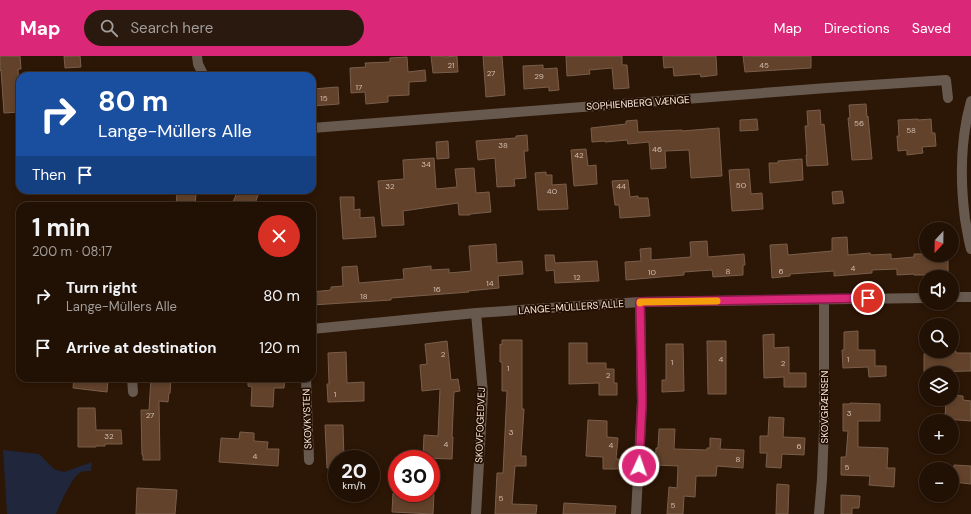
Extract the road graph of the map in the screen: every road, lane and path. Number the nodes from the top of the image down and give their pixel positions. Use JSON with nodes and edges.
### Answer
{"nodes":[{"id":1,"x":197,"y":56,"type":"edge"},
{"id":2,"x":202,"y":72,"type":"edge"},
{"id":3,"x":948,"y":98,"type":"dead end"},
{"id":4,"x":971,"y":101,"type":"edge"},
{"id":5,"x":316,"y":128,"type":"edge"},
{"id":6,"x":971,"y":249,"type":"edge"},
{"id":7,"x":959,"y":297,"type":"edge"},
{"id":8,"x":971,"y":297,"type":"edge"},
{"id":9,"x":919,"y":298,"type":"edge"},
{"id":10,"x":824,"y":299,"type":"junction"},
{"id":11,"x":640,"y":302,"type":"junction"},
{"id":12,"x":476,"y":313,"type":"junction"},
{"id":13,"x":316,"y":329,"type":"edge"},
{"id":14,"x":132,"y":382,"type":"edge"},
{"id":15,"x":306,"y":382,"type":"edge"},
{"id":16,"x":133,"y":392,"type":"dead end"},
{"id":17,"x":309,"y":460,"type":"dead end"},
{"id":18,"x":476,"y":514,"type":"edge"},
{"id":19,"x":636,"y":514,"type":"edge"},
{"id":20,"x":819,"y":514,"type":"edge"}],
"edges":[{"from":1,"to":2,"type":"street"},
{"from":3,"to":5,"type":"street","name":"SOPHIENBERG VÆNGE"},
{"from":4,"to":6,"type":"street"},
{"from":7,"to":8,"type":"street"},
{"from":9,"to":10,"type":"street","name":"LANGE-MÜLLERS ALLE"},
{"from":10,"to":11,"type":"street","name":"LANGE-MÜLLERS ALLE"},
{"from":10,"to":20,"type":"street","name":"SKOVGRÆNSEN"},
{"from":11,"to":12,"type":"street","name":"LANGE-MÜLLERS ALLE"},
{"from":11,"to":19,"type":"street"},
{"from":12,"to":13,"type":"street","name":"LANGE-MÜLLERS ALLE"},
{"from":12,"to":18,"type":"street","name":"SKOVFOGEDVEJ"},
{"from":14,"to":16,"type":"street"},
{"from":15,"to":17,"type":"street","name":"SKOVKYSTEN"}]}
